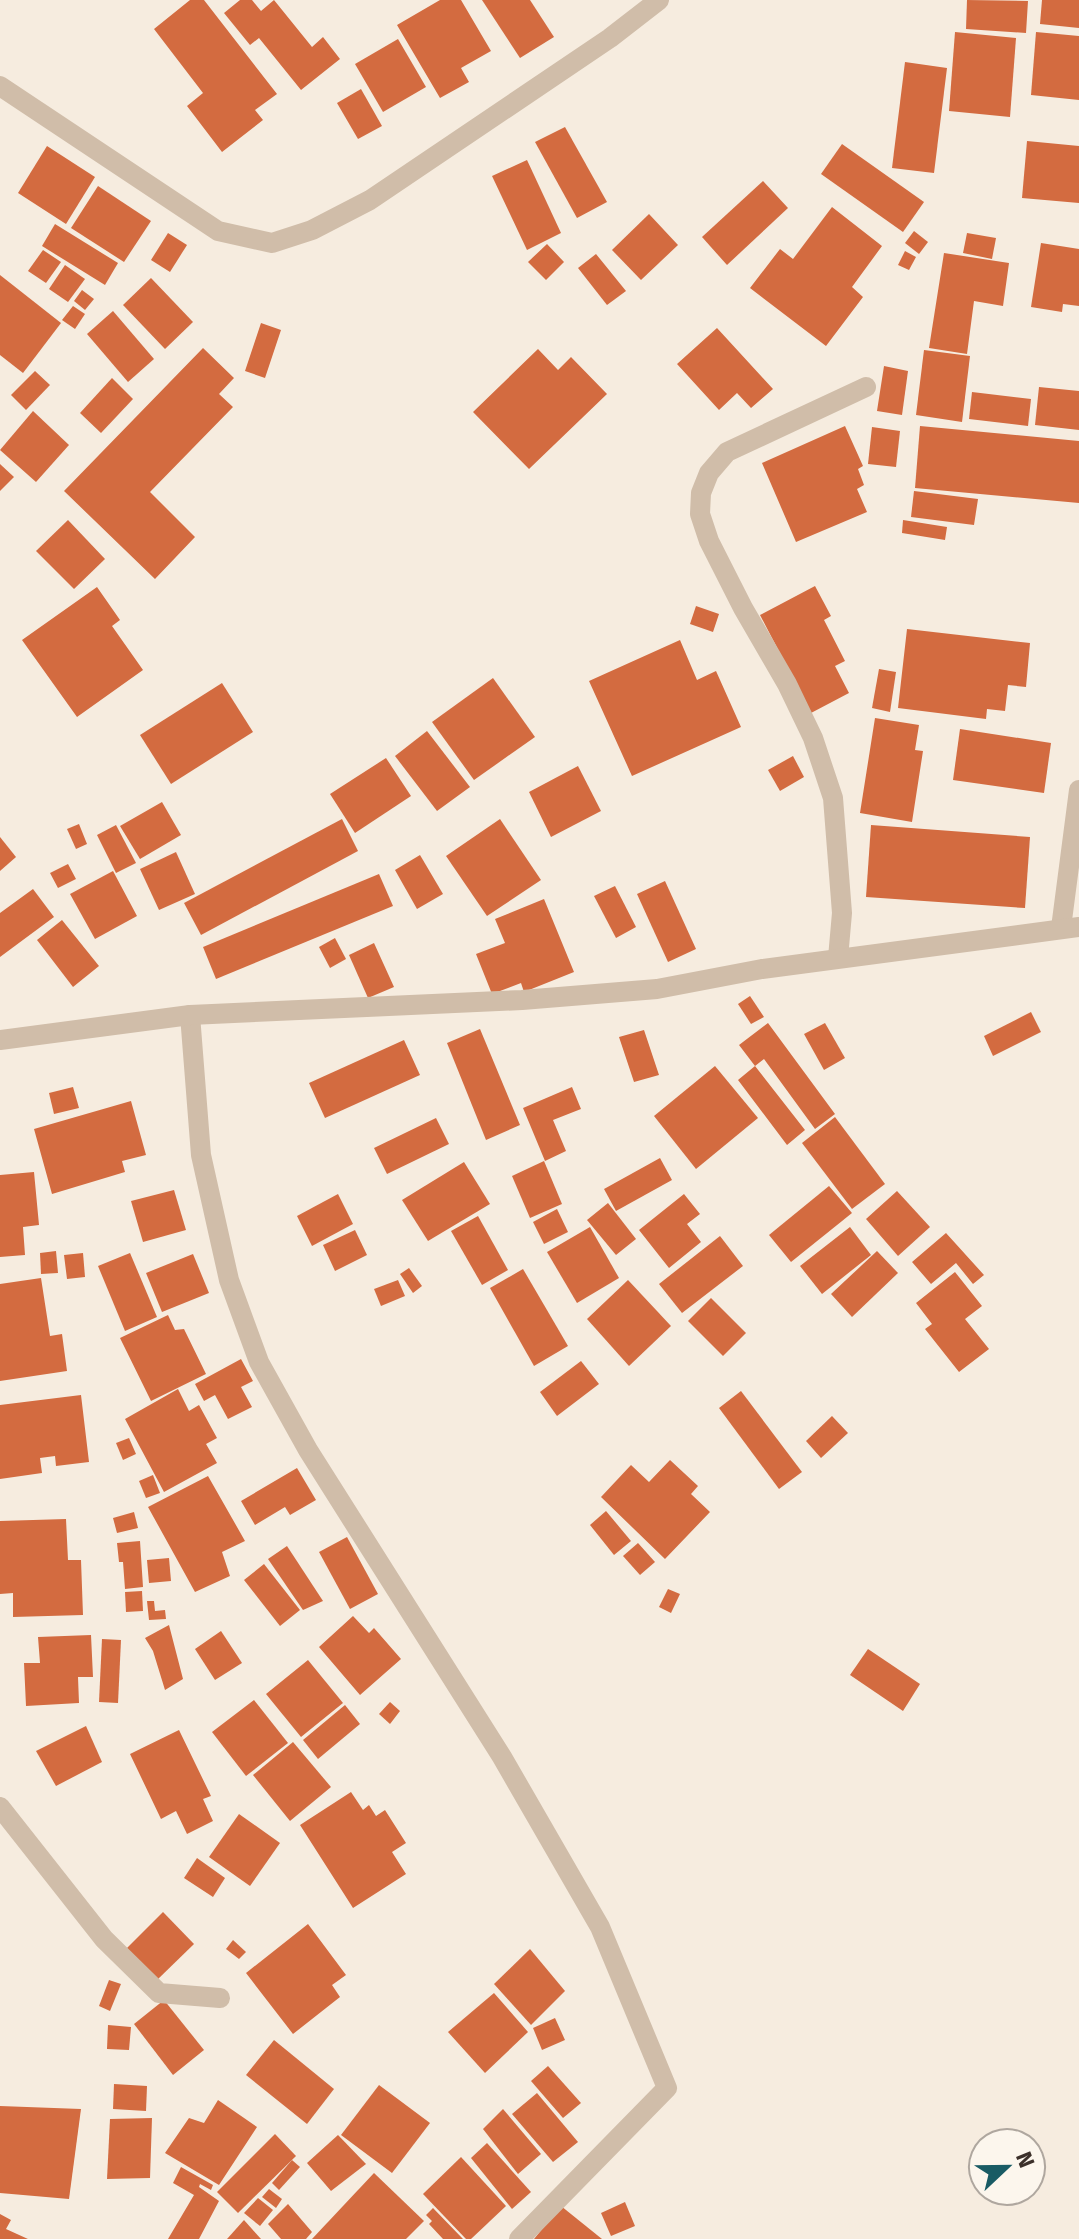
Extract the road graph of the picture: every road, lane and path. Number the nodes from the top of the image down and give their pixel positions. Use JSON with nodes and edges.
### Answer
{"nodes":[{"id":1,"x":659,"y":0,"type":"edge"},
{"id":2,"x":0,"y":86,"type":"edge"},
{"id":3,"x":866,"y":387,"type":"dead end"},
{"id":4,"x":1079,"y":790,"type":"edge"},
{"id":5,"x":1070,"y":927,"type":"edge"},
{"id":6,"x":838,"y":958,"type":"junction"},
{"id":7,"x":190,"y":1015,"type":"junction"},
{"id":8,"x":0,"y":1040,"type":"edge"},
{"id":9,"x":0,"y":1807,"type":"edge"},
{"id":10,"x":220,"y":1998,"type":"dead end"},
{"id":11,"x":519,"y":2239,"type":"edge"}],
"edges":[{"from":1,"to":2,"type":"street"},
{"from":3,"to":6,"type":"street"},
{"from":4,"to":5,"type":"street"},
{"from":5,"to":6,"type":"street"},
{"from":6,"to":7,"type":"street"},
{"from":7,"to":8,"type":"street"},
{"from":7,"to":11,"type":"street"},
{"from":9,"to":10,"type":"street"}]}
